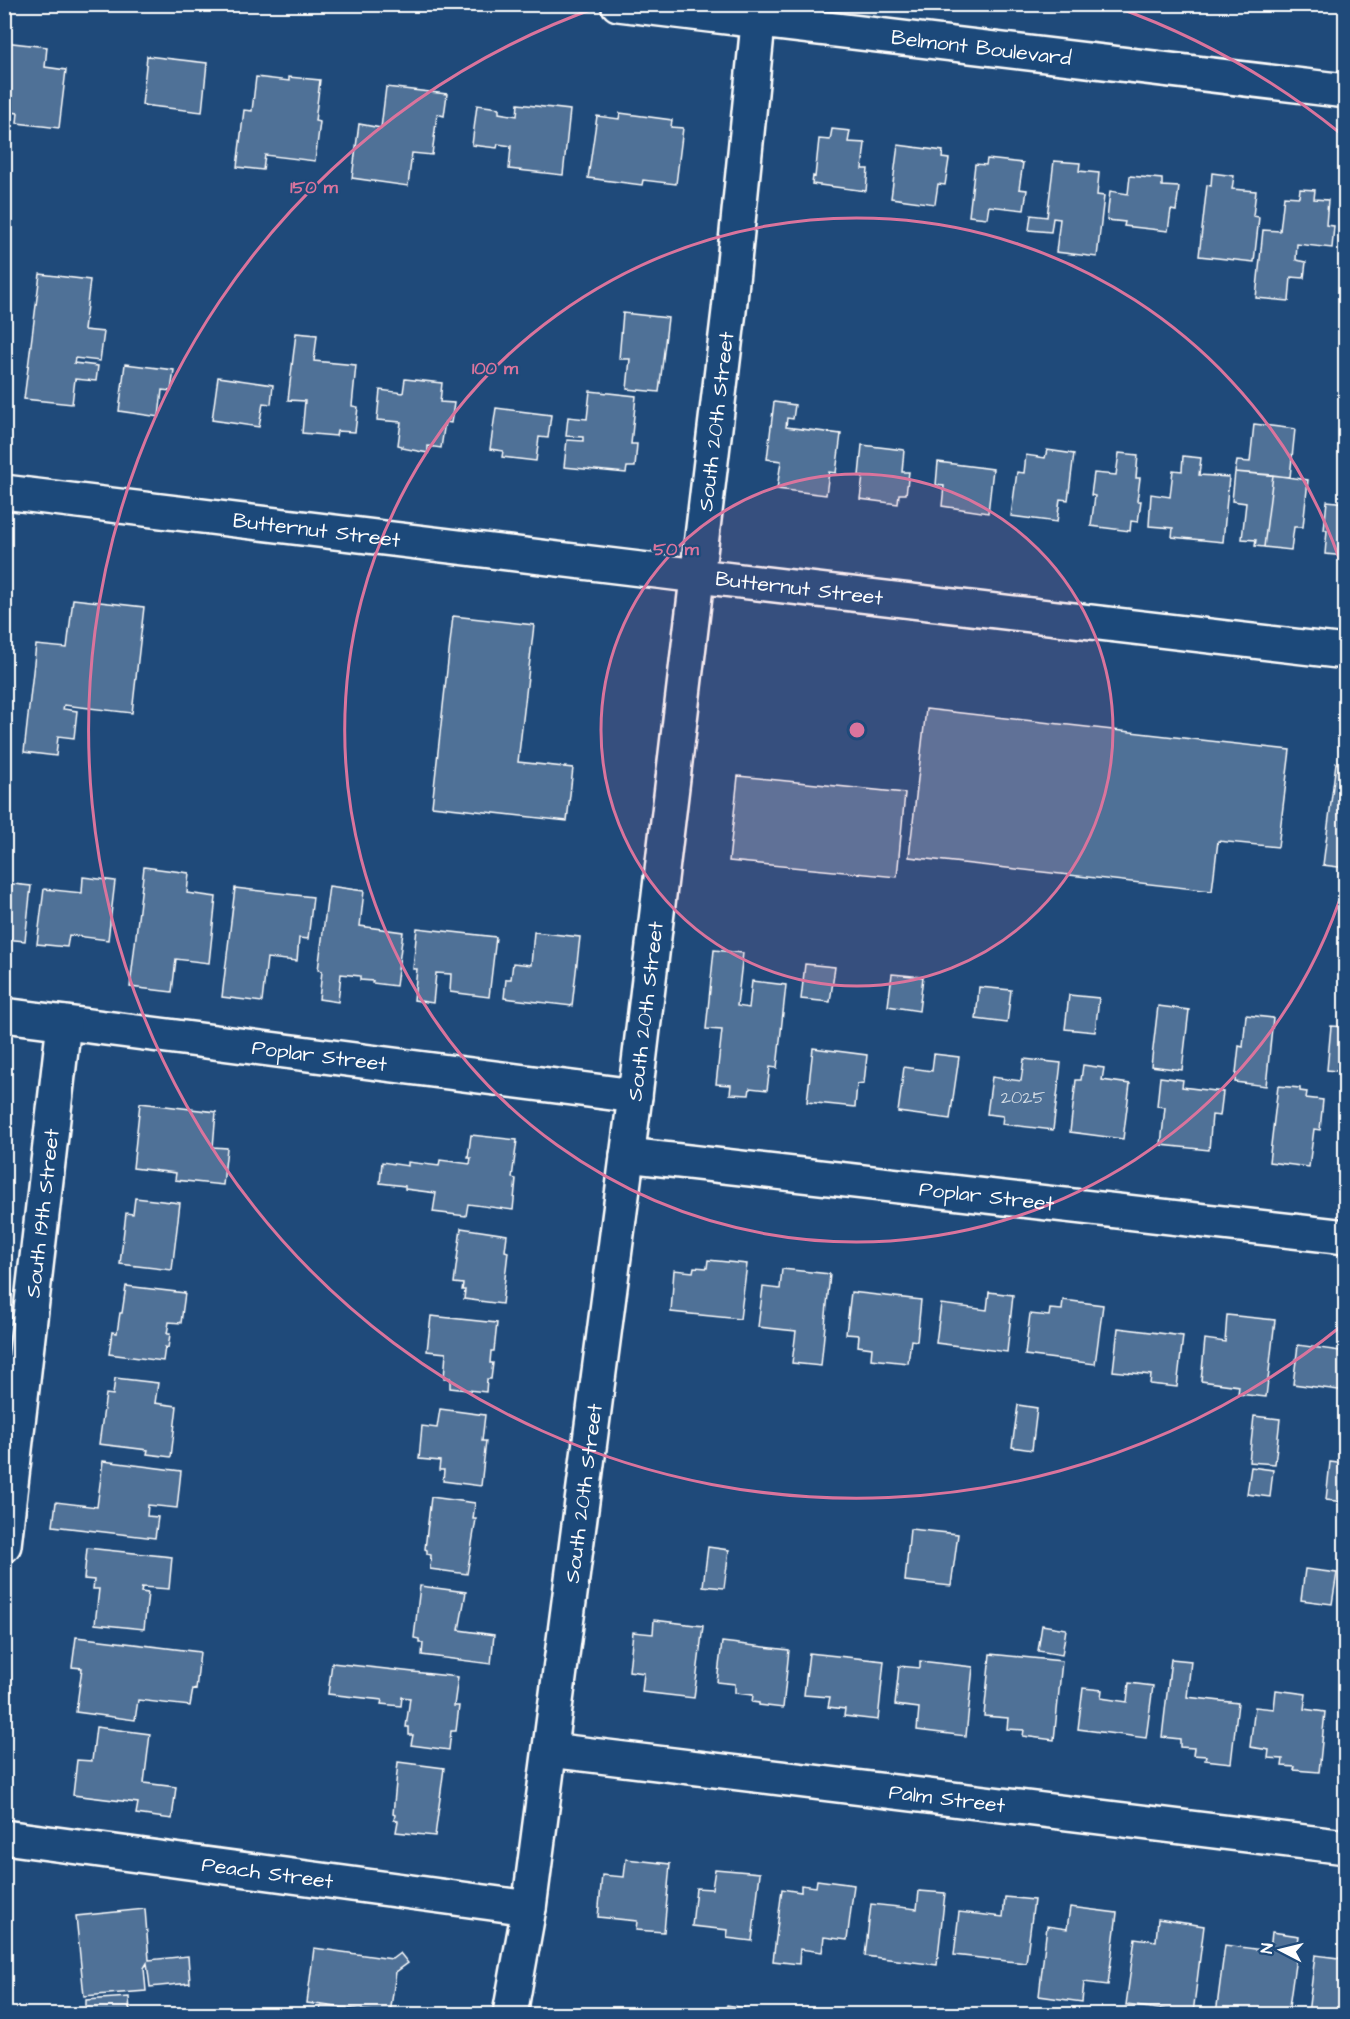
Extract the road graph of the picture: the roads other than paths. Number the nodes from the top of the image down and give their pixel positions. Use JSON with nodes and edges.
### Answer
{"nodes":[{"id":1,"x":618,"y":4,"type":"edge"},
{"id":2,"x":759,"y":13,"type":"edge"},
{"id":3,"x":1346,"y":91,"type":"edge"},
{"id":4,"x":4,"y":492,"type":"edge"},
{"id":5,"x":698,"y":576,"type":"junction"},
{"id":6,"x":1346,"y":652,"type":"edge"},
{"id":7,"x":4,"y":1015,"type":"edge"},
{"id":8,"x":64,"y":1023,"type":"junction"},
{"id":9,"x":635,"y":1096,"type":"junction"},
{"id":10,"x":627,"y":1155,"type":"junction"},
{"id":11,"x":1346,"y":1238,"type":"edge"},
{"id":12,"x":4,"y":1545,"type":"edge"},
{"id":13,"x":550,"y":1750,"type":"junction"},
{"id":14,"x":4,"y":1837,"type":"edge"},
{"id":15,"x":1346,"y":1847,"type":"edge"},
{"id":16,"x":529,"y":1908,"type":"junction"},
{"id":17,"x":510,"y":2014,"type":"edge"}],
"edges":[{"from":1,"to":2,"type":"street","name":"Belmont Boulevard"},
{"from":2,"to":3,"type":"street","name":"Belmont Boulevard"},
{"from":2,"to":5,"type":"street","name":"South 20th Street"},
{"from":4,"to":5,"type":"street","name":"Butternut Street"},
{"from":5,"to":6,"type":"street","name":"Butternut Street"},
{"from":5,"to":9,"type":"street","name":"South 20th Street"},
{"from":7,"to":8,"type":"street","name":"Poplar Street"},
{"from":8,"to":9,"type":"street","name":"Poplar Street"},
{"from":8,"to":12,"type":"street","name":"South 19th Street"},
{"from":9,"to":10,"type":"street","name":"South 20th Street"},
{"from":10,"to":11,"type":"street","name":"Poplar Street"},
{"from":10,"to":13,"type":"street","name":"South 20th Street"},
{"from":13,"to":15,"type":"street","name":"Palm Street"},
{"from":13,"to":16,"type":"street","name":"South 20th Street"},
{"from":14,"to":16,"type":"street","name":"Peach Street"},
{"from":16,"to":17,"type":"street","name":"South 20th Street"}]}
